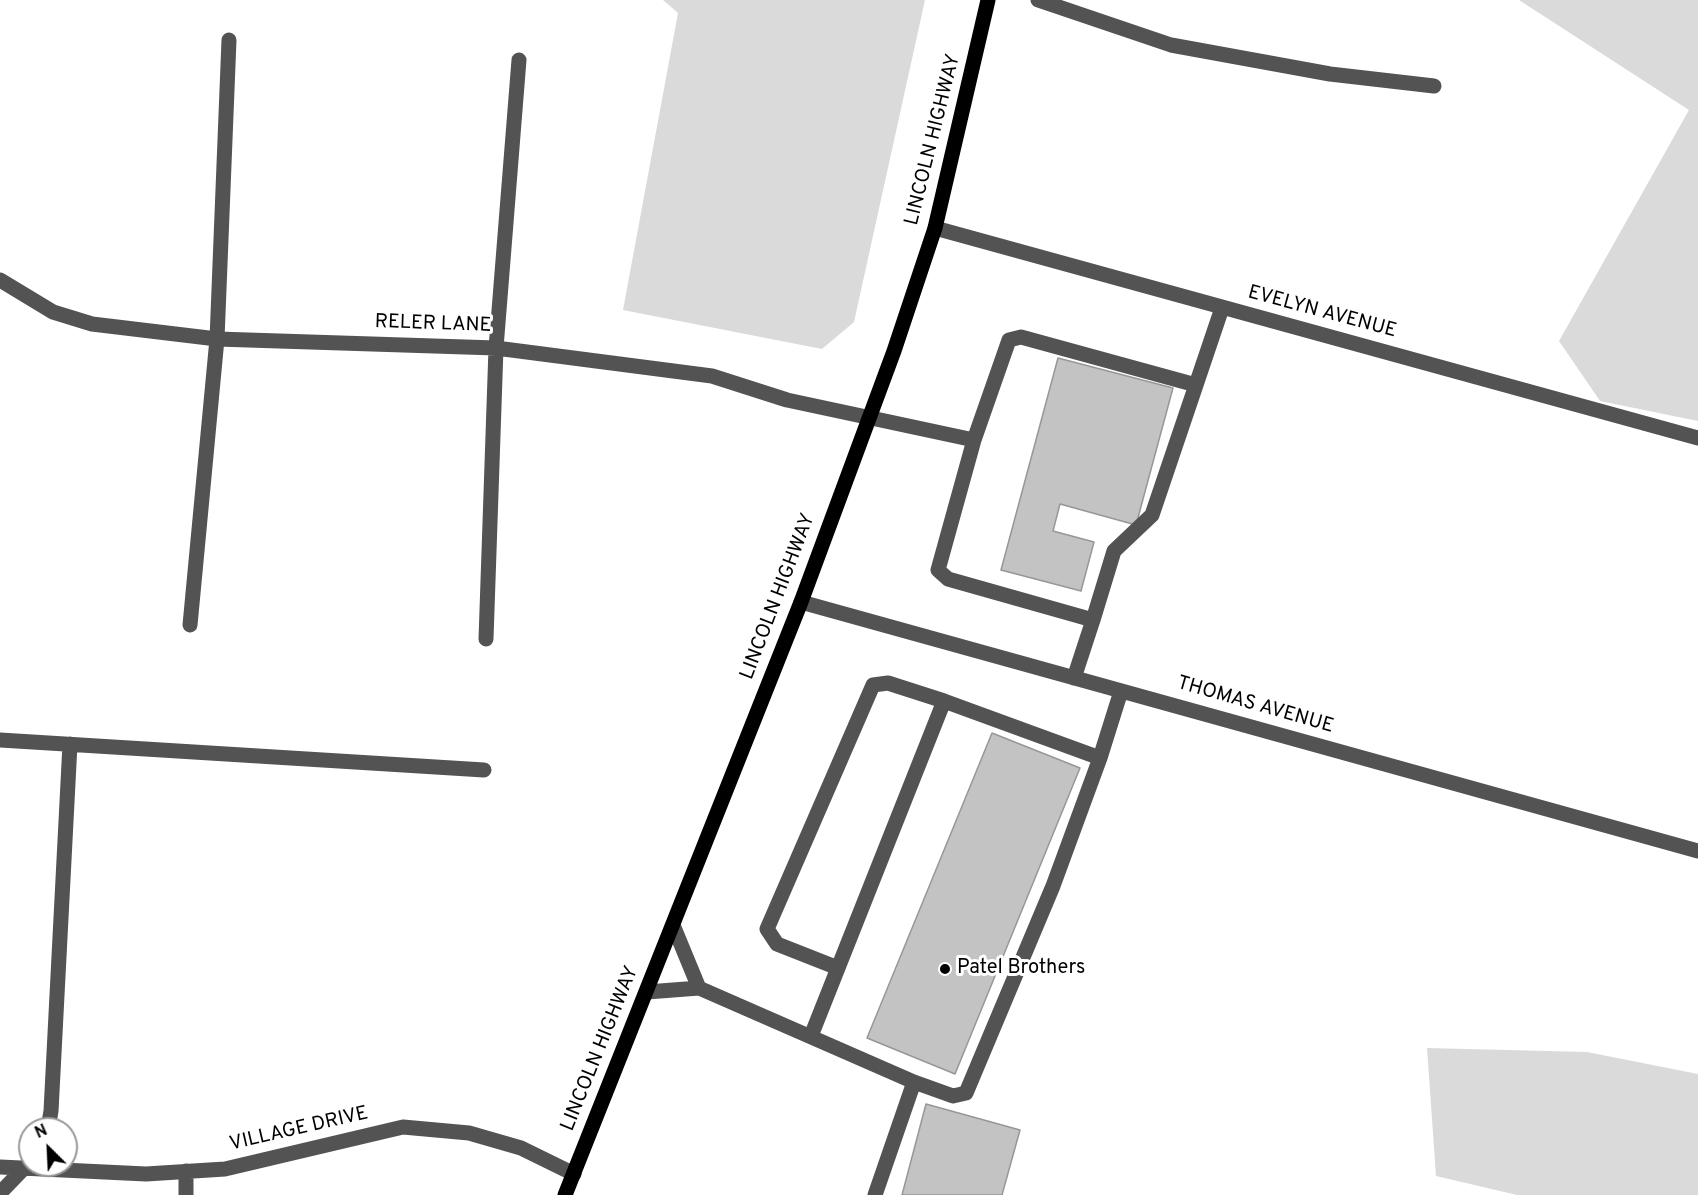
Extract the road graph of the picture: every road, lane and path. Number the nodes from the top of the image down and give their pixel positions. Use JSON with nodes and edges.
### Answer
{"nodes":[{"id":1,"x":988,"y":0,"type":"edge"},
{"id":2,"x":1038,"y":0,"type":"edge"},
{"id":3,"x":229,"y":40,"type":"dead end"},
{"id":4,"x":519,"y":60,"type":"dead end"},
{"id":5,"x":1434,"y":86,"type":"dead end"},
{"id":6,"x":935,"y":228,"type":"junction"},
{"id":7,"x":0,"y":280,"type":"edge"},
{"id":8,"x":1222,"y":308,"type":"junction"},
{"id":9,"x":217,"y":339,"type":"junction"},
{"id":10,"x":496,"y":348,"type":"junction"},
{"id":11,"x":1196,"y":385,"type":"junction"},
{"id":12,"x":869,"y":416,"type":"junction"},
{"id":13,"x":1698,"y":438,"type":"edge"},
{"id":14,"x":975,"y":440,"type":"junction"},
{"id":15,"x":801,"y":602,"type":"junction"},
{"id":16,"x":1093,"y":620,"type":"junction"},
{"id":17,"x":190,"y":625,"type":"dead end"},
{"id":18,"x":486,"y":639,"type":"dead end"},
{"id":19,"x":1074,"y":678,"type":"junction"},
{"id":20,"x":1121,"y":691,"type":"junction"},
{"id":21,"x":944,"y":701,"type":"junction"},
{"id":22,"x":0,"y":740,"type":"edge"},
{"id":23,"x":70,"y":744,"type":"junction"},
{"id":24,"x":1100,"y":758,"type":"junction"},
{"id":25,"x":484,"y":770,"type":"dead end"},
{"id":26,"x":1698,"y":851,"type":"edge"},
{"id":27,"x":673,"y":925,"type":"junction"},
{"id":28,"x":838,"y":968,"type":"junction"},
{"id":29,"x":699,"y":988,"type":"junction"},
{"id":30,"x":647,"y":992,"type":"junction"},
{"id":31,"x":811,"y":1036,"type":"junction"},
{"id":32,"x":914,"y":1082,"type":"junction"},
{"id":33,"x":50,"y":1117,"type":"edge"},
{"id":34,"x":18,"y":1166,"type":"edge"},
{"id":35,"x":0,"y":1167,"type":"edge"},
{"id":36,"x":78,"y":1169,"type":"edge"},
{"id":37,"x":186,"y":1171,"type":"junction"},
{"id":38,"x":18,"y":1174,"type":"edge"},
{"id":39,"x":574,"y":1174,"type":"junction"},
{"id":40,"x":0,"y":1193,"type":"edge"},
{"id":41,"x":186,"y":1195,"type":"edge"},
{"id":42,"x":565,"y":1195,"type":"edge"},
{"id":43,"x":875,"y":1195,"type":"edge"}],
"edges":[{"from":1,"to":6,"type":"main road","name":"LINCOLN HIGHWAY"},
{"from":2,"to":5,"type":"street"},
{"from":3,"to":9,"type":"street"},
{"from":4,"to":10,"type":"street"},
{"from":6,"to":8,"type":"street","name":"EVELYN AVENUE"},
{"from":6,"to":12,"type":"main road","name":"LINCOLN HIGHWAY"},
{"from":7,"to":9,"type":"street","name":"RELER LANE"},
{"from":8,"to":11,"type":"street"},
{"from":8,"to":13,"type":"street","name":"EVELYN AVENUE"},
{"from":9,"to":10,"type":"street","name":"RELER LANE"},
{"from":9,"to":17,"type":"street"},
{"from":10,"to":12,"type":"street","name":"RELER LANE"},
{"from":10,"to":18,"type":"street"},
{"from":11,"to":14,"type":"street"},
{"from":11,"to":16,"type":"street"},
{"from":12,"to":14,"type":"street","name":"RELER LANE"},
{"from":12,"to":15,"type":"main road","name":"LINCOLN HIGHWAY"},
{"from":14,"to":16,"type":"street"},
{"from":15,"to":19,"type":"street","name":"THOMAS AVENUE"},
{"from":15,"to":27,"type":"main road","name":"LINCOLN HIGHWAY"},
{"from":16,"to":19,"type":"street"},
{"from":19,"to":20,"type":"street","name":"THOMAS AVENUE"},
{"from":20,"to":24,"type":"street"},
{"from":20,"to":26,"type":"street","name":"THOMAS AVENUE"},
{"from":21,"to":24,"type":"street"},
{"from":21,"to":28,"type":"street"},
{"from":21,"to":28,"type":"street"},
{"from":22,"to":23,"type":"street"},
{"from":23,"to":25,"type":"street"},
{"from":23,"to":33,"type":"street"},
{"from":24,"to":32,"type":"street"},
{"from":27,"to":29,"type":"street"},
{"from":27,"to":30,"type":"main road","name":"LINCOLN HIGHWAY"},
{"from":28,"to":31,"type":"street"},
{"from":29,"to":30,"type":"street"},
{"from":29,"to":31,"type":"street"},
{"from":30,"to":39,"type":"main road","name":"LINCOLN HIGHWAY"},
{"from":31,"to":32,"type":"street"},
{"from":32,"to":43,"type":"street"},
{"from":34,"to":35,"type":"street","name":"VILLAGE DRIVE"},
{"from":36,"to":37,"type":"street","name":"VILLAGE DRIVE"},
{"from":37,"to":39,"type":"street","name":"VILLAGE DRIVE"},
{"from":37,"to":41,"type":"street"},
{"from":38,"to":40,"type":"street"},
{"from":39,"to":42,"type":"main road","name":"LINCOLN HIGHWAY"}]}
